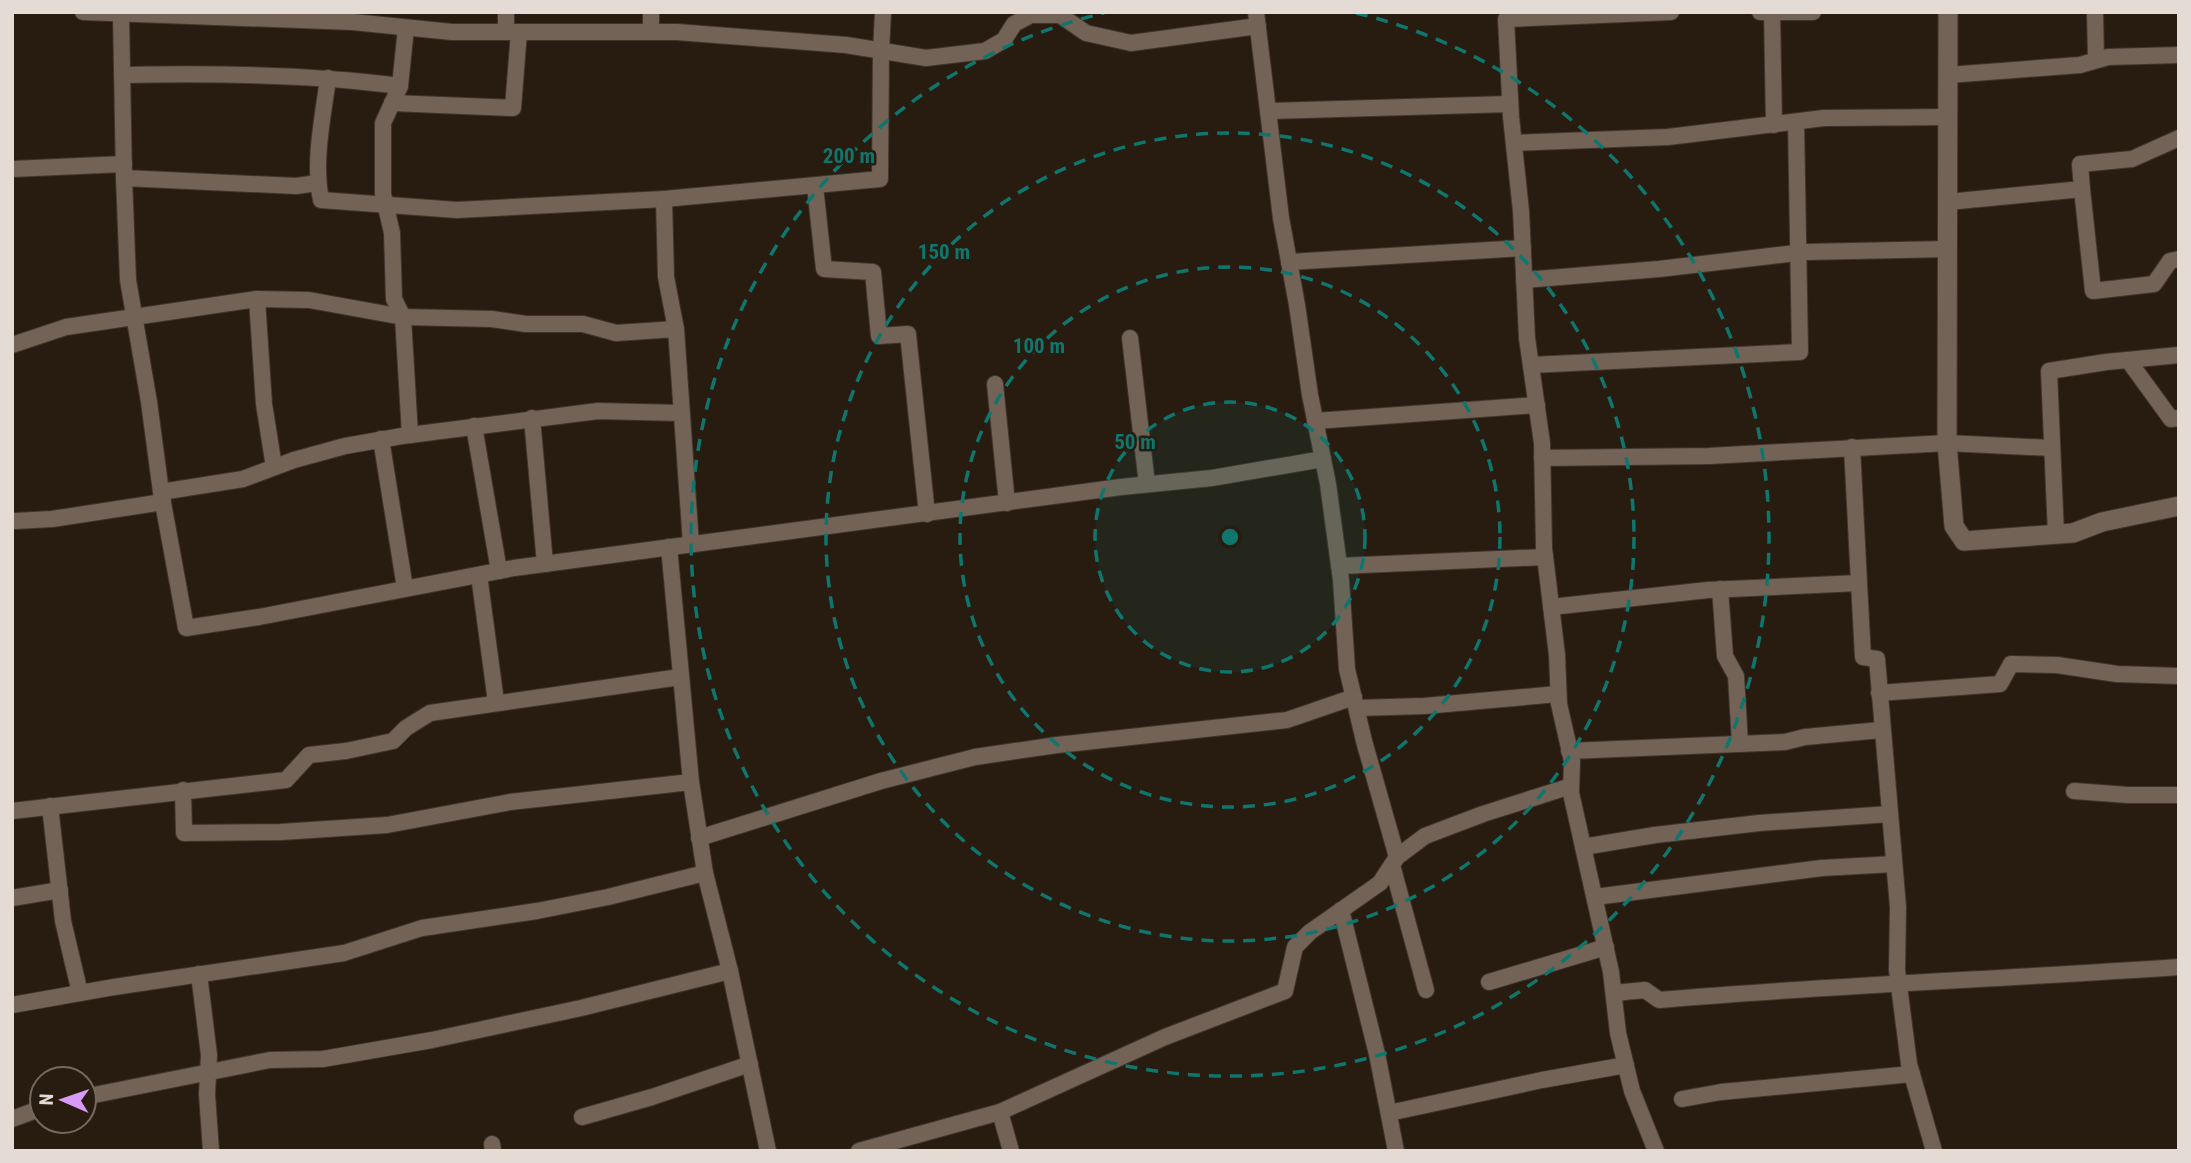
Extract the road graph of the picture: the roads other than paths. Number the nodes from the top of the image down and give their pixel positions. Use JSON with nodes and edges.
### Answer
{"nodes":[{"id":1,"x":83,"y":12,"type":"edge"},
{"id":2,"x":506,"y":12,"type":"edge"},
{"id":3,"x":651,"y":12,"type":"edge"},
{"id":4,"x":883,"y":12,"type":"edge"},
{"id":5,"x":1671,"y":12,"type":"edge"},
{"id":6,"x":1760,"y":12,"type":"edge"},
{"id":7,"x":1813,"y":12,"type":"edge"},
{"id":8,"x":1948,"y":12,"type":"edge"},
{"id":9,"x":2095,"y":12,"type":"edge"},
{"id":10,"x":1772,"y":13,"type":"edge"},
{"id":11,"x":121,"y":15,"type":"junction"},
{"id":12,"x":307,"y":17,"type":"edge"},
{"id":13,"x":1257,"y":19,"type":"edge"},
{"id":14,"x":406,"y":28,"type":"junction"},
{"id":15,"x":512,"y":32,"type":"junction"},
{"id":16,"x":650,"y":32,"type":"junction"},
{"id":17,"x":881,"y":51,"type":"junction"},
{"id":18,"x":2179,"y":55,"type":"edge"},
{"id":19,"x":2096,"y":60,"type":"junction"},
{"id":20,"x":123,"y":75,"type":"junction"},
{"id":21,"x":1948,"y":75,"type":"junction"},
{"id":22,"x":328,"y":78,"type":"junction"},
{"id":23,"x":400,"y":86,"type":"junction"},
{"id":24,"x":393,"y":103,"type":"junction"},
{"id":25,"x":1510,"y":104,"type":"junction"},
{"id":26,"x":1268,"y":111,"type":"junction"},
{"id":27,"x":1948,"y":117,"type":"junction"},
{"id":28,"x":1796,"y":122,"type":"junction"},
{"id":29,"x":1774,"y":125,"type":"junction"},
{"id":30,"x":2179,"y":138,"type":"edge"},
{"id":31,"x":1514,"y":143,"type":"junction"},
{"id":32,"x":12,"y":169,"type":"edge"},
{"id":33,"x":124,"y":171,"type":"junction"},
{"id":34,"x":318,"y":183,"type":"junction"},
{"id":35,"x":815,"y":186,"type":"junction"},
{"id":36,"x":2082,"y":189,"type":"junction"},
{"id":37,"x":664,"y":199,"type":"junction"},
{"id":38,"x":1948,"y":202,"type":"junction"},
{"id":39,"x":386,"y":206,"type":"junction"},
{"id":40,"x":1523,"y":248,"type":"junction"},
{"id":41,"x":1947,"y":249,"type":"junction"},
{"id":42,"x":1798,"y":253,"type":"junction"},
{"id":43,"x":2179,"y":260,"type":"edge"},
{"id":44,"x":1289,"y":262,"type":"junction"},
{"id":45,"x":1524,"y":281,"type":"junction"},
{"id":46,"x":257,"y":299,"type":"junction"},
{"id":47,"x":135,"y":316,"type":"junction"},
{"id":48,"x":403,"y":317,"type":"junction"},
{"id":49,"x":676,"y":329,"type":"junction"},
{"id":50,"x":1130,"y":338,"type":"dead end"},
{"id":51,"x":12,"y":345,"type":"edge"},
{"id":52,"x":2179,"y":355,"type":"edge"},
{"id":53,"x":2128,"y":360,"type":"junction"},
{"id":54,"x":1531,"y":365,"type":"junction"},
{"id":55,"x":995,"y":384,"type":"dead end"},
{"id":56,"x":1537,"y":405,"type":"junction"},
{"id":57,"x":681,"y":413,"type":"junction"},
{"id":58,"x":532,"y":418,"type":"junction"},
{"id":59,"x":1315,"y":421,"type":"junction"},
{"id":60,"x":2176,"y":422,"type":"edge"},
{"id":61,"x":474,"y":426,"type":"junction"},
{"id":62,"x":410,"y":435,"type":"junction"},
{"id":63,"x":381,"y":439,"type":"junction"},
{"id":64,"x":1947,"y":443,"type":"junction"},
{"id":65,"x":1852,"y":447,"type":"junction"},
{"id":66,"x":2051,"y":448,"type":"junction"},
{"id":67,"x":1542,"y":458,"type":"junction"},
{"id":68,"x":1323,"y":459,"type":"junction"},
{"id":69,"x":274,"y":467,"type":"junction"},
{"id":70,"x":1147,"y":484,"type":"junction"},
{"id":71,"x":162,"y":497,"type":"junction"},
{"id":72,"x":1007,"y":503,"type":"junction"},
{"id":73,"x":2179,"y":506,"type":"edge"},
{"id":74,"x":927,"y":514,"type":"junction"},
{"id":75,"x":15,"y":521,"type":"dead end"},
{"id":76,"x":2056,"y":535,"type":"junction"},
{"id":77,"x":691,"y":544,"type":"junction"},
{"id":78,"x":669,"y":547,"type":"junction"},
{"id":79,"x":1545,"y":557,"type":"junction"},
{"id":80,"x":545,"y":564,"type":"junction"},
{"id":81,"x":1339,"y":566,"type":"junction"},
{"id":82,"x":499,"y":571,"type":"junction"},
{"id":83,"x":480,"y":575,"type":"junction"},
{"id":84,"x":1859,"y":583,"type":"junction"},
{"id":85,"x":405,"y":588,"type":"junction"},
{"id":86,"x":1720,"y":589,"type":"junction"},
{"id":87,"x":1551,"y":607,"type":"junction"},
{"id":88,"x":2179,"y":676,"type":"edge"},
{"id":89,"x":680,"y":677,"type":"junction"},
{"id":90,"x":1879,"y":693,"type":"junction"},
{"id":91,"x":1558,"y":694,"type":"junction"},
{"id":92,"x":496,"y":702,"type":"junction"},
{"id":93,"x":1356,"y":702,"type":"junction"},
{"id":94,"x":1881,"y":730,"type":"junction"},
{"id":95,"x":1740,"y":744,"type":"junction"},
{"id":96,"x":1569,"y":751,"type":"junction"},
{"id":97,"x":691,"y":782,"type":"junction"},
{"id":98,"x":1571,"y":786,"type":"junction"},
{"id":99,"x":183,"y":790,"type":"junction"},
{"id":100,"x":2074,"y":791,"type":"dead end"},
{"id":101,"x":2179,"y":795,"type":"edge"},
{"id":102,"x":50,"y":806,"type":"junction"},
{"id":103,"x":12,"y":811,"type":"edge"},
{"id":104,"x":1890,"y":814,"type":"junction"},
{"id":105,"x":699,"y":838,"type":"junction"},
{"id":106,"x":1583,"y":847,"type":"junction"},
{"id":107,"x":1395,"y":861,"type":"junction"},
{"id":108,"x":1894,"y":864,"type":"junction"},
{"id":109,"x":705,"y":873,"type":"junction"},
{"id":110,"x":60,"y":890,"type":"junction"},
{"id":111,"x":1595,"y":897,"type":"junction"},
{"id":112,"x":12,"y":898,"type":"edge"},
{"id":113,"x":1341,"y":909,"type":"junction"},
{"id":114,"x":1606,"y":947,"type":"junction"},
{"id":115,"x":2179,"y":967,"type":"edge"},
{"id":116,"x":730,"y":971,"type":"junction"},
{"id":117,"x":200,"y":974,"type":"junction"},
{"id":118,"x":1489,"y":982,"type":"dead end"},
{"id":119,"x":1899,"y":985,"type":"junction"},
{"id":120,"x":1426,"y":990,"type":"dead end"},
{"id":121,"x":80,"y":993,"type":"junction"},
{"id":122,"x":1614,"y":993,"type":"junction"},
{"id":123,"x":12,"y":1005,"type":"edge"},
{"id":124,"x":750,"y":1064,"type":"junction"},
{"id":125,"x":1626,"y":1065,"type":"junction"},
{"id":126,"x":208,"y":1071,"type":"junction"},
{"id":127,"x":1912,"y":1074,"type":"junction"},
{"id":128,"x":98,"y":1094,"type":"edge"},
{"id":129,"x":1682,"y":1099,"type":"dead end"},
{"id":130,"x":1000,"y":1112,"type":"junction"},
{"id":131,"x":1389,"y":1113,"type":"junction"},
{"id":132,"x":582,"y":1117,"type":"dead end"},
{"id":133,"x":1651,"y":1150,"type":"edge"},
{"id":134,"x":211,"y":1151,"type":"edge"},
{"id":135,"x":768,"y":1151,"type":"edge"},
{"id":136,"x":859,"y":1151,"type":"edge"},
{"id":137,"x":1011,"y":1151,"type":"edge"},
{"id":138,"x":1396,"y":1151,"type":"edge"},
{"id":139,"x":1934,"y":1151,"type":"edge"}],
"edges":[{"from":1,"to":11,"type":"street"},
{"from":2,"to":15,"type":"street"},
{"from":3,"to":16,"type":"street"},
{"from":4,"to":17,"type":"street"},
{"from":5,"to":25,"type":"street"},
{"from":6,"to":10,"type":"street"},
{"from":7,"to":10,"type":"street"},
{"from":8,"to":21,"type":"street"},
{"from":9,"to":19,"type":"street"},
{"from":10,"to":29,"type":"street"},
{"from":11,"to":12,"type":"street"},
{"from":11,"to":20,"type":"street"},
{"from":12,"to":14,"type":"street"},
{"from":13,"to":17,"type":"street"},
{"from":13,"to":26,"type":"street"},
{"from":14,"to":15,"type":"street"},
{"from":14,"to":23,"type":"street"},
{"from":15,"to":16,"type":"street"},
{"from":15,"to":24,"type":"street"},
{"from":16,"to":17,"type":"street"},
{"from":17,"to":35,"type":"street"},
{"from":18,"to":19,"type":"street"},
{"from":19,"to":21,"type":"street"},
{"from":20,"to":22,"type":"street"},
{"from":20,"to":33,"type":"street"},
{"from":21,"to":27,"type":"street"},
{"from":22,"to":23,"type":"street"},
{"from":22,"to":34,"type":"street"},
{"from":23,"to":24,"type":"street"},
{"from":24,"to":39,"type":"street"},
{"from":25,"to":26,"type":"street"},
{"from":25,"to":31,"type":"street"},
{"from":26,"to":44,"type":"street"},
{"from":27,"to":28,"type":"street"},
{"from":27,"to":38,"type":"street"},
{"from":28,"to":29,"type":"street"},
{"from":28,"to":42,"type":"street"},
{"from":29,"to":31,"type":"street"},
{"from":30,"to":36,"type":"street"},
{"from":31,"to":40,"type":"street"},
{"from":32,"to":33,"type":"street"},
{"from":33,"to":34,"type":"street"},
{"from":33,"to":47,"type":"street"},
{"from":34,"to":39,"type":"street"},
{"from":35,"to":37,"type":"street"},
{"from":35,"to":74,"type":"street"},
{"from":36,"to":38,"type":"street"},
{"from":36,"to":43,"type":"street"},
{"from":37,"to":39,"type":"street"},
{"from":37,"to":49,"type":"street"},
{"from":38,"to":41,"type":"street"},
{"from":39,"to":48,"type":"street"},
{"from":40,"to":44,"type":"street"},
{"from":40,"to":45,"type":"street"},
{"from":41,"to":42,"type":"street"},
{"from":41,"to":64,"type":"street"},
{"from":42,"to":45,"type":"street"},
{"from":42,"to":54,"type":"street"},
{"from":44,"to":59,"type":"street"},
{"from":45,"to":54,"type":"street"},
{"from":46,"to":47,"type":"street"},
{"from":46,"to":48,"type":"street"},
{"from":46,"to":69,"type":"street"},
{"from":47,"to":51,"type":"street"},
{"from":47,"to":71,"type":"street"},
{"from":48,"to":49,"type":"street"},
{"from":48,"to":62,"type":"street"},
{"from":49,"to":57,"type":"street"},
{"from":50,"to":70,"type":"street"},
{"from":52,"to":53,"type":"street"},
{"from":53,"to":60,"type":"street"},
{"from":53,"to":66,"type":"street"},
{"from":54,"to":56,"type":"street"},
{"from":55,"to":72,"type":"street"},
{"from":56,"to":59,"type":"street"},
{"from":56,"to":67,"type":"street"},
{"from":57,"to":58,"type":"street"},
{"from":57,"to":77,"type":"street"},
{"from":58,"to":61,"type":"street"},
{"from":58,"to":80,"type":"street"},
{"from":59,"to":68,"type":"street"},
{"from":61,"to":62,"type":"street"},
{"from":61,"to":82,"type":"street"},
{"from":62,"to":63,"type":"street"},
{"from":63,"to":69,"type":"street"},
{"from":63,"to":85,"type":"street"},
{"from":64,"to":65,"type":"street"},
{"from":64,"to":66,"type":"street"},
{"from":64,"to":76,"type":"street"},
{"from":65,"to":67,"type":"street"},
{"from":65,"to":84,"type":"street"},
{"from":66,"to":76,"type":"street"},
{"from":67,"to":79,"type":"street"},
{"from":68,"to":70,"type":"street"},
{"from":68,"to":81,"type":"street"},
{"from":69,"to":71,"type":"street"},
{"from":70,"to":72,"type":"street"},
{"from":71,"to":75,"type":"street"},
{"from":71,"to":85,"type":"street"},
{"from":72,"to":74,"type":"street"},
{"from":73,"to":76,"type":"street"},
{"from":74,"to":77,"type":"street"},
{"from":77,"to":78,"type":"street"},
{"from":78,"to":80,"type":"street"},
{"from":78,"to":89,"type":"street"},
{"from":79,"to":81,"type":"street"},
{"from":79,"to":87,"type":"street"},
{"from":80,"to":82,"type":"street"},
{"from":81,"to":93,"type":"street"},
{"from":82,"to":83,"type":"street"},
{"from":83,"to":85,"type":"street"},
{"from":83,"to":92,"type":"street"},
{"from":84,"to":86,"type":"street"},
{"from":84,"to":90,"type":"street"},
{"from":86,"to":87,"type":"street"},
{"from":86,"to":95,"type":"street"},
{"from":87,"to":91,"type":"street"},
{"from":88,"to":90,"type":"street"},
{"from":89,"to":92,"type":"street"},
{"from":89,"to":97,"type":"street"},
{"from":90,"to":94,"type":"street"},
{"from":91,"to":93,"type":"street"},
{"from":91,"to":96,"type":"street"},
{"from":92,"to":99,"type":"street"},
{"from":93,"to":105,"type":"street"},
{"from":93,"to":107,"type":"street"},
{"from":94,"to":95,"type":"street"},
{"from":94,"to":104,"type":"street"},
{"from":95,"to":96,"type":"street"},
{"from":96,"to":98,"type":"street"},
{"from":97,"to":99,"type":"street"},
{"from":97,"to":105,"type":"street"},
{"from":98,"to":106,"type":"street"},
{"from":98,"to":107,"type":"street"},
{"from":99,"to":102,"type":"street"},
{"from":100,"to":101,"type":"street"},
{"from":102,"to":103,"type":"street"},
{"from":102,"to":110,"type":"street"},
{"from":104,"to":106,"type":"street"},
{"from":104,"to":108,"type":"street"},
{"from":105,"to":109,"type":"street"},
{"from":106,"to":111,"type":"street"},
{"from":107,"to":113,"type":"street"},
{"from":107,"to":120,"type":"street"},
{"from":108,"to":111,"type":"street"},
{"from":108,"to":119,"type":"street"},
{"from":109,"to":116,"type":"street"},
{"from":109,"to":117,"type":"street"},
{"from":110,"to":112,"type":"street"},
{"from":110,"to":121,"type":"street"},
{"from":111,"to":114,"type":"street"},
{"from":113,"to":130,"type":"street"},
{"from":113,"to":131,"type":"street"},
{"from":114,"to":118,"type":"street"},
{"from":114,"to":122,"type":"street"},
{"from":115,"to":119,"type":"street"},
{"from":116,"to":124,"type":"street"},
{"from":116,"to":126,"type":"street"},
{"from":117,"to":121,"type":"street"},
{"from":117,"to":126,"type":"street"},
{"from":119,"to":122,"type":"street"},
{"from":119,"to":127,"type":"street"},
{"from":121,"to":123,"type":"street"},
{"from":122,"to":125,"type":"street"},
{"from":124,"to":132,"type":"street"},
{"from":124,"to":135,"type":"street"},
{"from":125,"to":131,"type":"street"},
{"from":125,"to":133,"type":"street"},
{"from":126,"to":128,"type":"street"},
{"from":126,"to":134,"type":"street"},
{"from":127,"to":129,"type":"street"},
{"from":127,"to":139,"type":"street"},
{"from":130,"to":136,"type":"street"},
{"from":130,"to":137,"type":"street"},
{"from":131,"to":138,"type":"street"}]}
